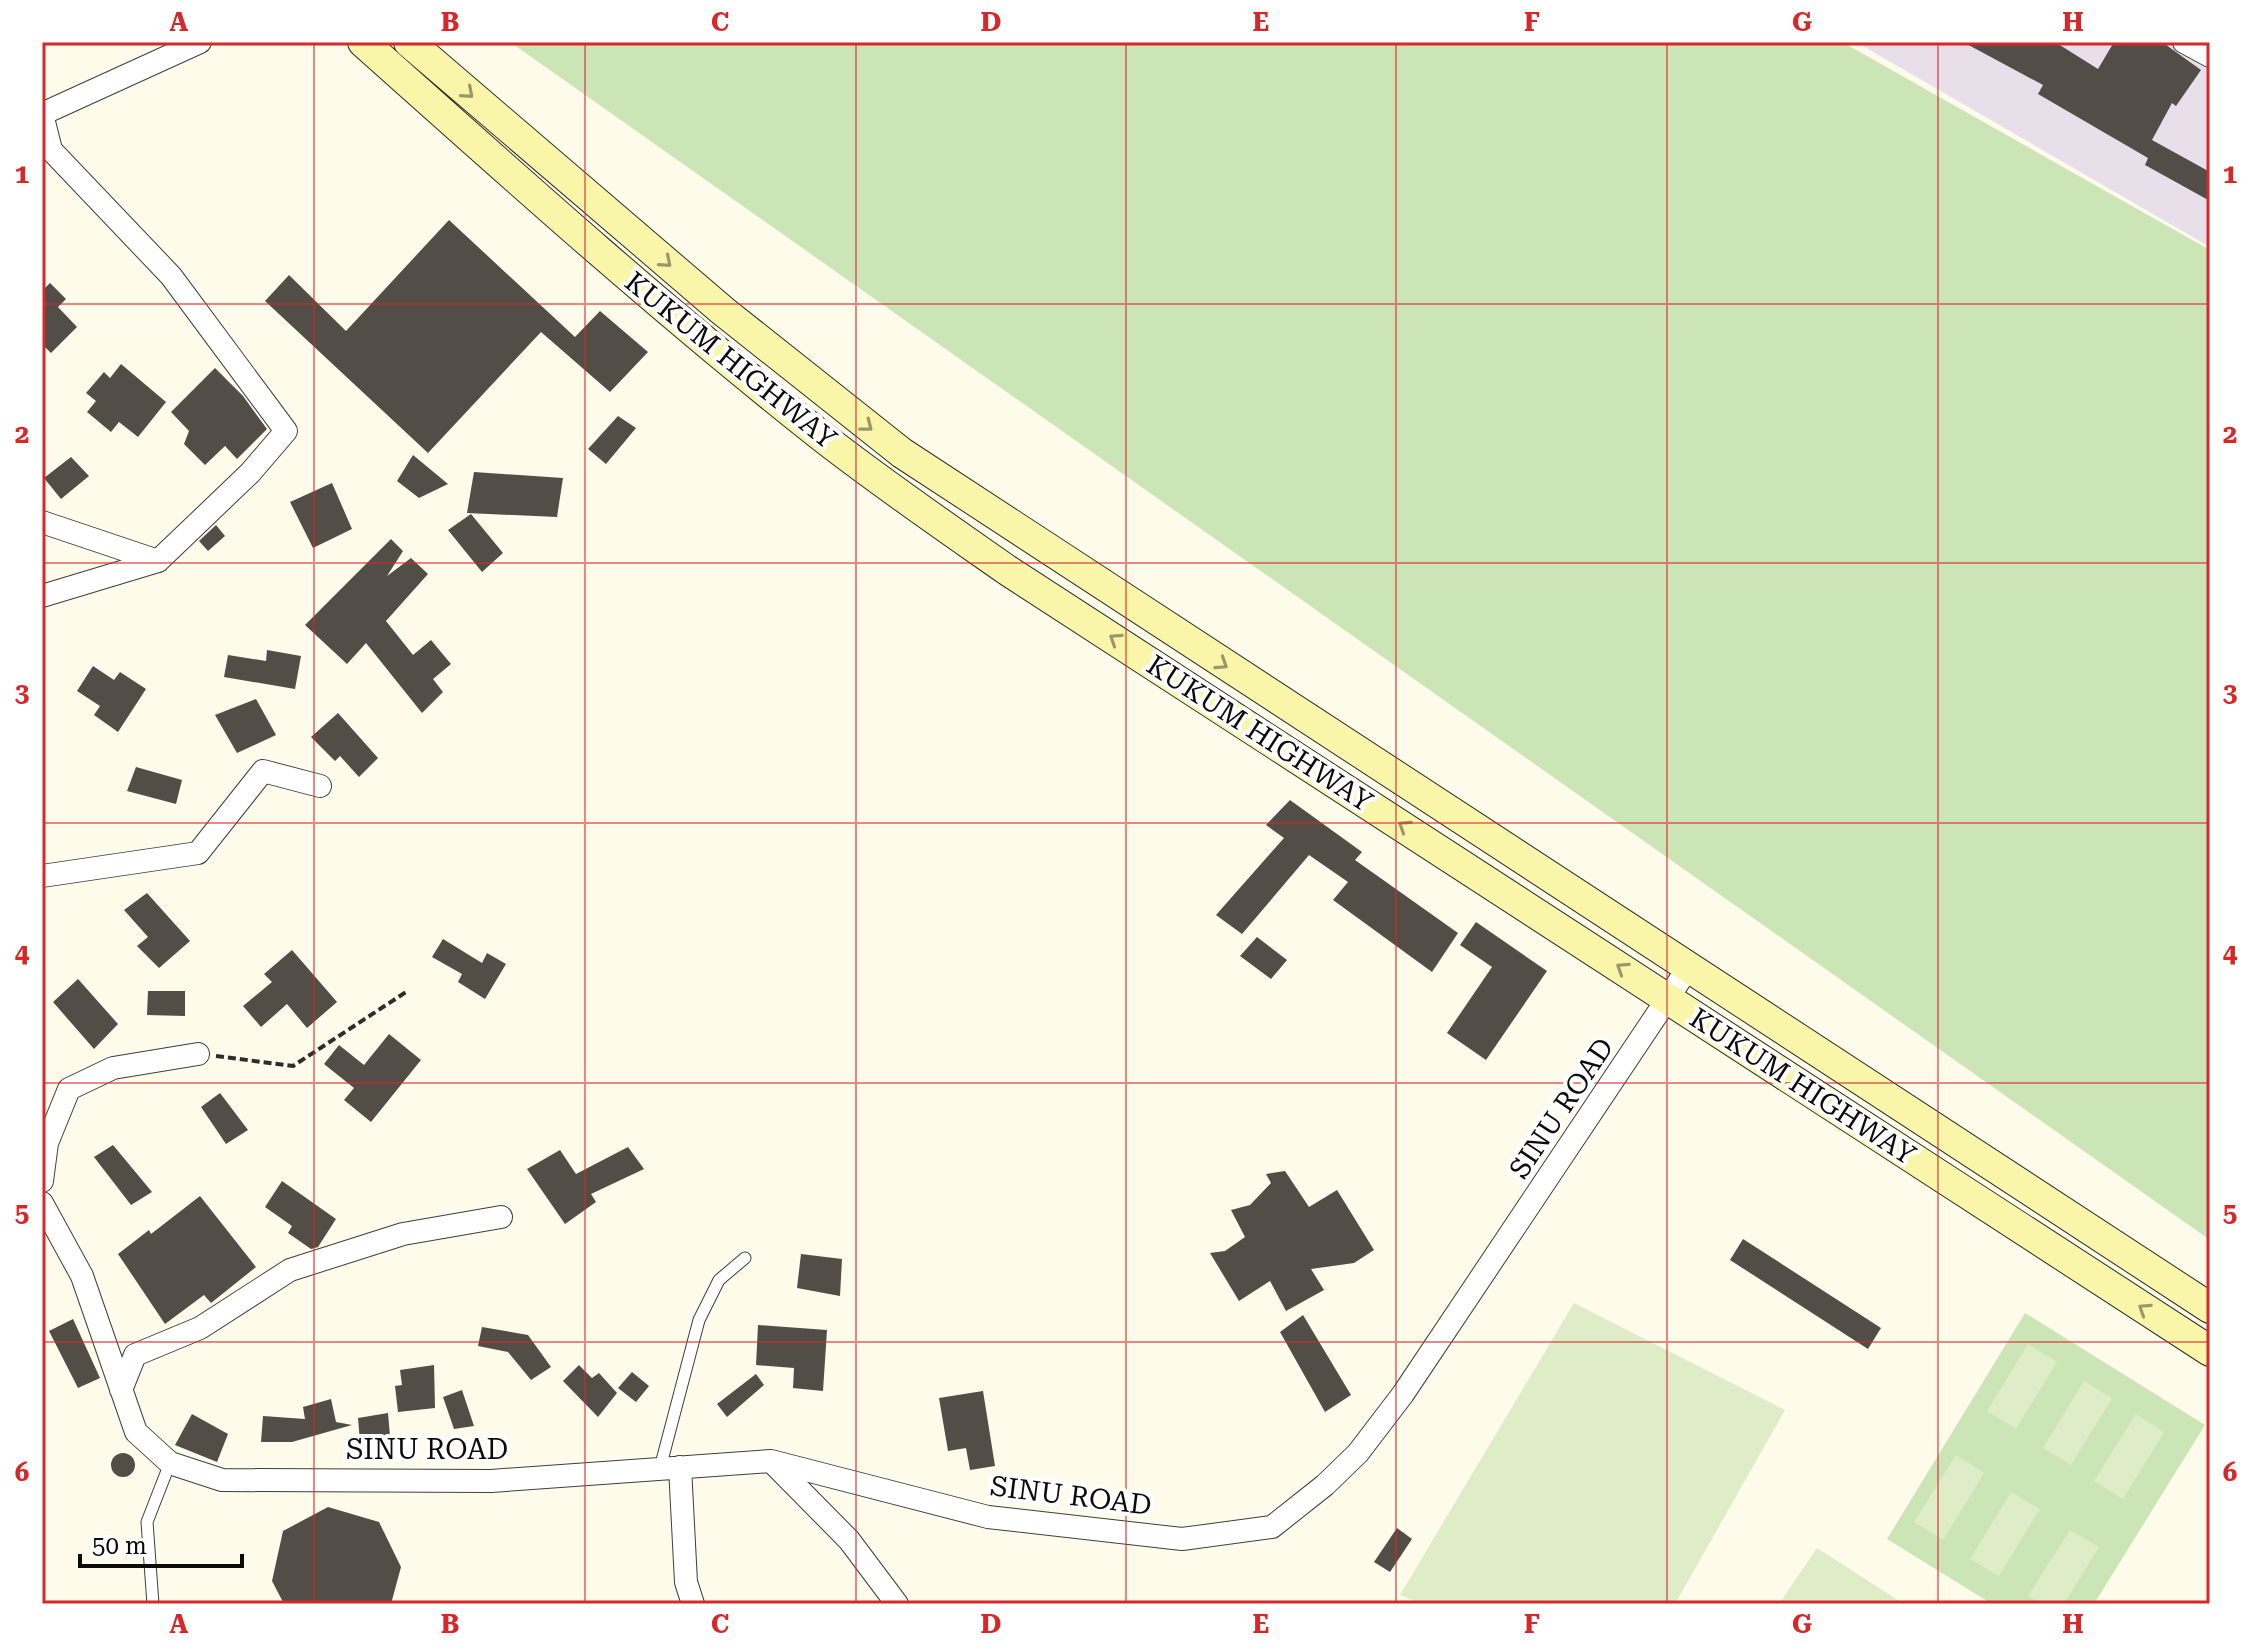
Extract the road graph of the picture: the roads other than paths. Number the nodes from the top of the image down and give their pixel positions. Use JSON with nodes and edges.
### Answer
{"nodes":[{"id":1,"x":200,"y":42,"type":"edge"},
{"id":2,"x":363,"y":42,"type":"edge"},
{"id":3,"x":409,"y":42,"type":"edge"},
{"id":4,"x":2184,"y":42,"type":"edge"},
{"id":5,"x":2210,"y":56,"type":"edge"},
{"id":6,"x":42,"y":114,"type":"edge"},
{"id":7,"x":42,"y":522,"type":"edge"},
{"id":8,"x":158,"y":561,"type":"junction"},
{"id":9,"x":42,"y":596,"type":"edge"},
{"id":10,"x":320,"y":786,"type":"dead end"},
{"id":11,"x":42,"y":876,"type":"edge"},
{"id":12,"x":1688,"y":968,"type":"junction"},
{"id":13,"x":1670,"y":999,"type":"junction"},
{"id":14,"x":198,"y":1054,"type":"road end"},
{"id":15,"x":42,"y":1181,"type":"edge"},
{"id":16,"x":42,"y":1203,"type":"edge"},
{"id":17,"x":501,"y":1217,"type":"dead end"},
{"id":18,"x":745,"y":1258,"type":"dead end"},
{"id":19,"x":2210,"y":1308,"type":"edge"},
{"id":20,"x":2210,"y":1351,"type":"edge"},
{"id":21,"x":121,"y":1390,"type":"junction"},
{"id":22,"x":771,"y":1461,"type":"junction"},
{"id":23,"x":170,"y":1463,"type":"junction"},
{"id":24,"x":670,"y":1467,"type":"junction"},
{"id":25,"x":153,"y":1604,"type":"edge"},
{"id":26,"x":693,"y":1604,"type":"edge"},
{"id":27,"x":897,"y":1604,"type":"edge"}],
"edges":[{"from":1,"to":6,"type":"street"},
{"from":13,"to":2,"type":"main road","name":"KUKUM HIGHWAY","one_way":true},
{"from":3,"to":12,"type":"main road","name":"KUKUM HIGHWAY","one_way":true},
{"from":4,"to":5,"type":"street"},
{"from":6,"to":8,"type":"street"},
{"from":7,"to":8,"type":"street"},
{"from":8,"to":9,"type":"street"},
{"from":10,"to":11,"type":"street"},
{"from":12,"to":13,"type":"street","name":"SINU ROAD"},
{"from":12,"to":19,"type":"main road","name":"KUKUM HIGHWAY"},
{"from":20,"to":13,"type":"main road","name":"KUKUM HIGHWAY","one_way":true},
{"from":13,"to":22,"type":"street","name":"SINU ROAD"},
{"from":14,"to":15,"type":"street"},
{"from":16,"to":21,"type":"street","name":"SINU ROAD"},
{"from":17,"to":21,"type":"street"},
{"from":18,"to":24,"type":"lane"},
{"from":21,"to":23,"type":"street","name":"SINU ROAD"},
{"from":22,"to":24,"type":"street","name":"SINU ROAD"},
{"from":22,"to":27,"type":"street"},
{"from":23,"to":24,"type":"street","name":"SINU ROAD"},
{"from":23,"to":25,"type":"lane"},
{"from":24,"to":26,"type":"street"}]}
